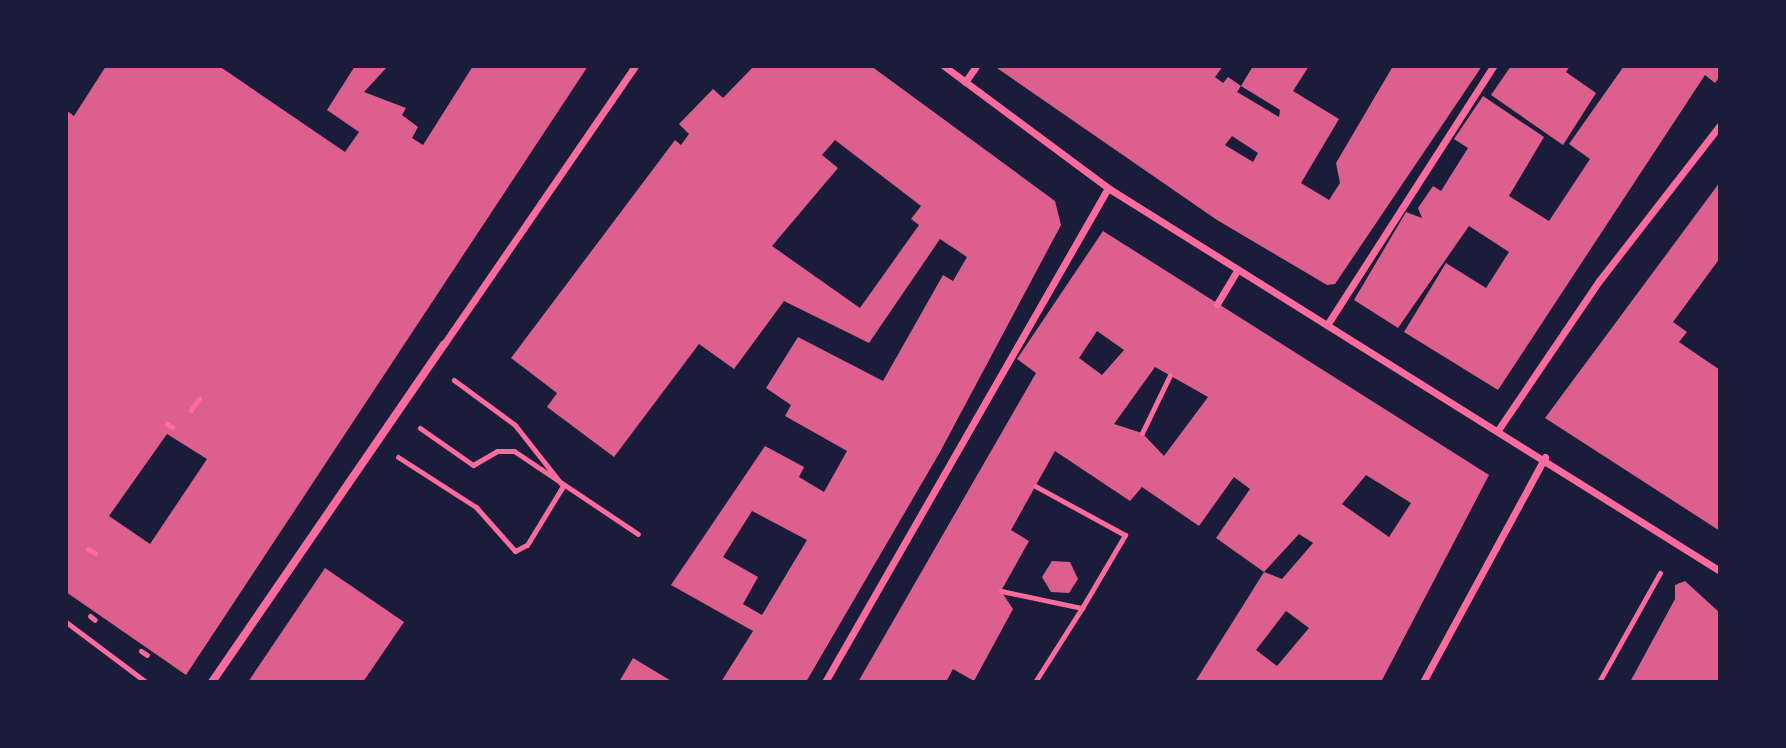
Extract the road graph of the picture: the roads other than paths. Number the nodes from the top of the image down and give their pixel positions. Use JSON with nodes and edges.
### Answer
{"nodes":[{"id":1,"x":635,"y":66,"type":"edge"},
{"id":2,"x":944,"y":66,"type":"edge"},
{"id":3,"x":976,"y":66,"type":"edge"},
{"id":4,"x":1493,"y":66,"type":"edge"},
{"id":5,"x":965,"y":82,"type":"junction"},
{"id":6,"x":1720,"y":125,"type":"edge"},
{"id":7,"x":1108,"y":188,"type":"junction"},
{"id":8,"x":1237,"y":271,"type":"junction"},
{"id":9,"x":1217,"y":304,"type":"dead end"},
{"id":10,"x":1327,"y":325,"type":"junction"},
{"id":11,"x":444,"y":344,"type":"joint"},
{"id":12,"x":1498,"y":430,"type":"junction"},
{"id":13,"x":1545,"y":457,"type":"junction"},
{"id":14,"x":1720,"y":571,"type":"edge"},
{"id":15,"x":212,"y":682,"type":"edge"},
{"id":16,"x":825,"y":682,"type":"edge"},
{"id":17,"x":1423,"y":682,"type":"edge"}],
"edges":[{"from":1,"to":11,"type":"street"},
{"from":2,"to":5,"type":"street"},
{"from":3,"to":5,"type":"street"},
{"from":4,"to":10,"type":"street"},
{"from":5,"to":7,"type":"street"},
{"from":6,"to":12,"type":"street"},
{"from":7,"to":8,"type":"street"},
{"from":7,"to":16,"type":"street"},
{"from":8,"to":9,"type":"street"},
{"from":8,"to":10,"type":"street"},
{"from":10,"to":12,"type":"street"},
{"from":11,"to":15,"type":"street"},
{"from":12,"to":13,"type":"street"},
{"from":13,"to":14,"type":"street"},
{"from":13,"to":17,"type":"street"}]}
